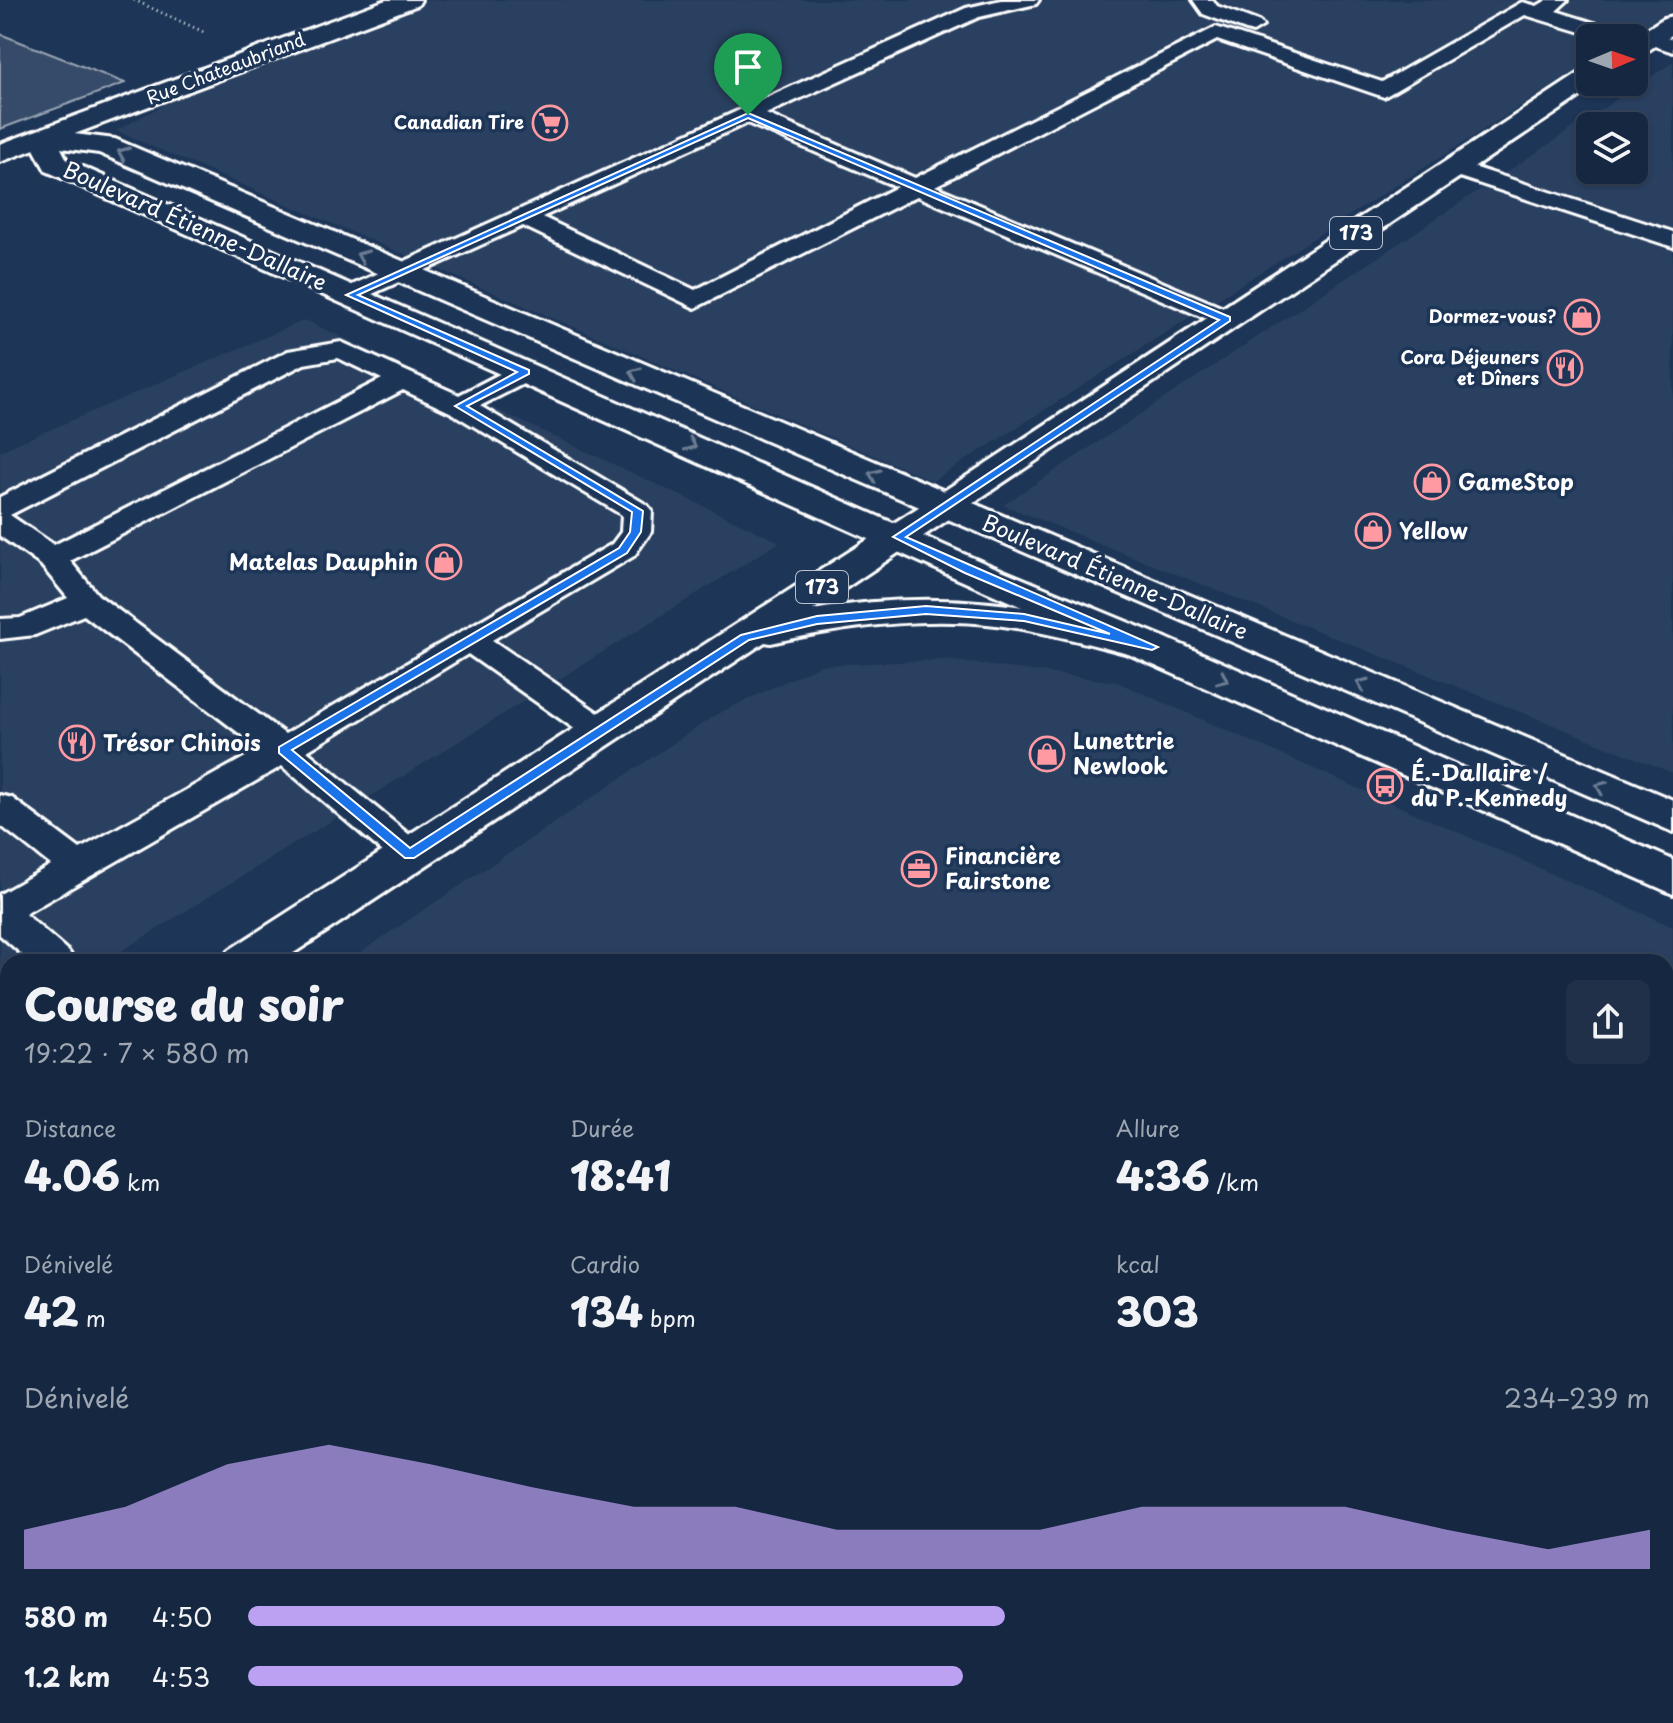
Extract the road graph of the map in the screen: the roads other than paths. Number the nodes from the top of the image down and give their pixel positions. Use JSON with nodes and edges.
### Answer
{"nodes":[{"id":1,"x":409,"y":0,"type":"edge"},
{"id":2,"x":1029,"y":0,"type":"edge"},
{"id":3,"x":1203,"y":0,"type":"edge"},
{"id":4,"x":1560,"y":0,"type":"edge"},
{"id":5,"x":1540,"y":13,"type":"junction"},
{"id":6,"x":1673,"y":23,"type":"edge"},
{"id":7,"x":1578,"y":24,"type":"edge"},
{"id":8,"x":1648,"y":40,"type":"edge"},
{"id":9,"x":1405,"y":77,"type":"junction"},
{"id":10,"x":1576,"y":87,"type":"edge"},
{"id":11,"x":748,"y":115,"type":"junction"},
{"id":12,"x":42,"y":138,"type":"junction"},
{"id":13,"x":0,"y":154,"type":"edge"},
{"id":14,"x":1455,"y":168,"type":"junction"},
{"id":15,"x":916,"y":187,"type":"junction"},
{"id":16,"x":524,"y":217,"type":"junction"},
{"id":17,"x":1673,"y":240,"type":"edge"},
{"id":18,"x":401,"y":273,"type":"junction"},
{"id":19,"x":350,"y":295,"type":"junction"},
{"id":20,"x":1226,"y":319,"type":"junction"},
{"id":21,"x":525,"y":372,"type":"junction"},
{"id":22,"x":403,"y":379,"type":"junction"},
{"id":23,"x":460,"y":406,"type":"junction"},
{"id":24,"x":946,"y":506,"type":"junction"},
{"id":25,"x":0,"y":509,"type":"edge"},
{"id":26,"x":0,"y":522,"type":"edge"},
{"id":27,"x":898,"y":537,"type":"junction"},
{"id":28,"x":52,"y":558,"type":"junction"},
{"id":29,"x":87,"y":602,"type":"junction"},
{"id":30,"x":0,"y":629,"type":"edge"},
{"id":31,"x":745,"y":637,"type":"junction"},
{"id":32,"x":469,"y":639,"type":"junction"},
{"id":33,"x":1152,"y":647,"type":"junction"},
{"id":34,"x":601,"y":731,"type":"junction"},
{"id":35,"x":284,"y":750,"type":"junction"},
{"id":36,"x":0,"y":807,"type":"edge"},
{"id":37,"x":1673,"y":817,"type":"edge"},
{"id":38,"x":410,"y":855,"type":"junction"},
{"id":39,"x":78,"y":867,"type":"junction"},
{"id":40,"x":1673,"y":878,"type":"edge"},
{"id":41,"x":0,"y":913,"type":"edge"},
{"id":42,"x":47,"y":954,"type":"edge"},
{"id":43,"x":257,"y":954,"type":"edge"}],
"edges":[{"from":1,"to":12,"type":"street","name":"Rue Chateaubriand"},
{"from":2,"to":11,"type":"lane"},
{"from":3,"to":9,"type":"lane"},
{"from":4,"to":5,"type":"lane"},
{"from":5,"to":7,"type":"lane"},
{"from":5,"to":9,"type":"lane"},
{"from":6,"to":8,"type":"street"},
{"from":9,"to":15,"type":"lane"},
{"from":10,"to":14,"type":"street","number":"173"},
{"from":11,"to":15,"type":"lane"},
{"from":11,"to":16,"type":"lane"},
{"from":12,"to":13,"type":"street","name":"Rue Chateaubriand"},
{"from":18,"to":12,"type":"street","name":"Boulevard Étienne-Dallaire","one_way":true},
{"from":12,"to":19,"type":"street","name":"Boulevard Étienne-Dallaire"},
{"from":14,"to":17,"type":"lane"},
{"from":14,"to":20,"type":"street","number":"173"},
{"from":15,"to":16,"type":"lane"},
{"from":15,"to":20,"type":"lane"},
{"from":16,"to":18,"type":"lane"},
{"from":18,"to":19,"type":"lane"},
{"from":24,"to":18,"type":"street","name":"Boulevard Étienne-Dallaire","one_way":true},
{"from":19,"to":21,"type":"street","name":"Boulevard Étienne-Dallaire"},
{"from":20,"to":24,"type":"street","number":"173"},
{"from":21,"to":23,"type":"lane"},
{"from":21,"to":27,"type":"street","name":"Boulevard Étienne-Dallaire","one_way":true},
{"from":22,"to":23,"type":"lane"},
{"from":22,"to":25,"type":"lane"},
{"from":22,"to":28,"type":"lane"},
{"from":23,"to":32,"type":"lane"},
{"from":24,"to":27,"type":"street","number":"173"},
{"from":37,"to":24,"type":"street","name":"Boulevard Étienne-Dallaire","one_way":true},
{"from":26,"to":28,"type":"lane"},
{"from":27,"to":31,"type":"street","number":"173"},
{"from":27,"to":33,"type":"street","name":"Boulevard Étienne-Dallaire"},
{"from":28,"to":29,"type":"lane"},
{"from":29,"to":30,"type":"lane"},
{"from":29,"to":35,"type":"lane"},
{"from":31,"to":33,"type":"street"},
{"from":31,"to":34,"type":"street","number":"173"},
{"from":32,"to":34,"type":"lane"},
{"from":32,"to":35,"type":"lane"},
{"from":33,"to":40,"type":"street","name":"Boulevard Étienne-Dallaire","one_way":true},
{"from":34,"to":38,"type":"street","number":"173"},
{"from":35,"to":38,"type":"lane"},
{"from":35,"to":39,"type":"lane"},
{"from":36,"to":39,"type":"lane"},
{"from":38,"to":43,"type":"street","number":"173"},
{"from":39,"to":41,"type":"lane"},
{"from":41,"to":42,"type":"lane"}]}
